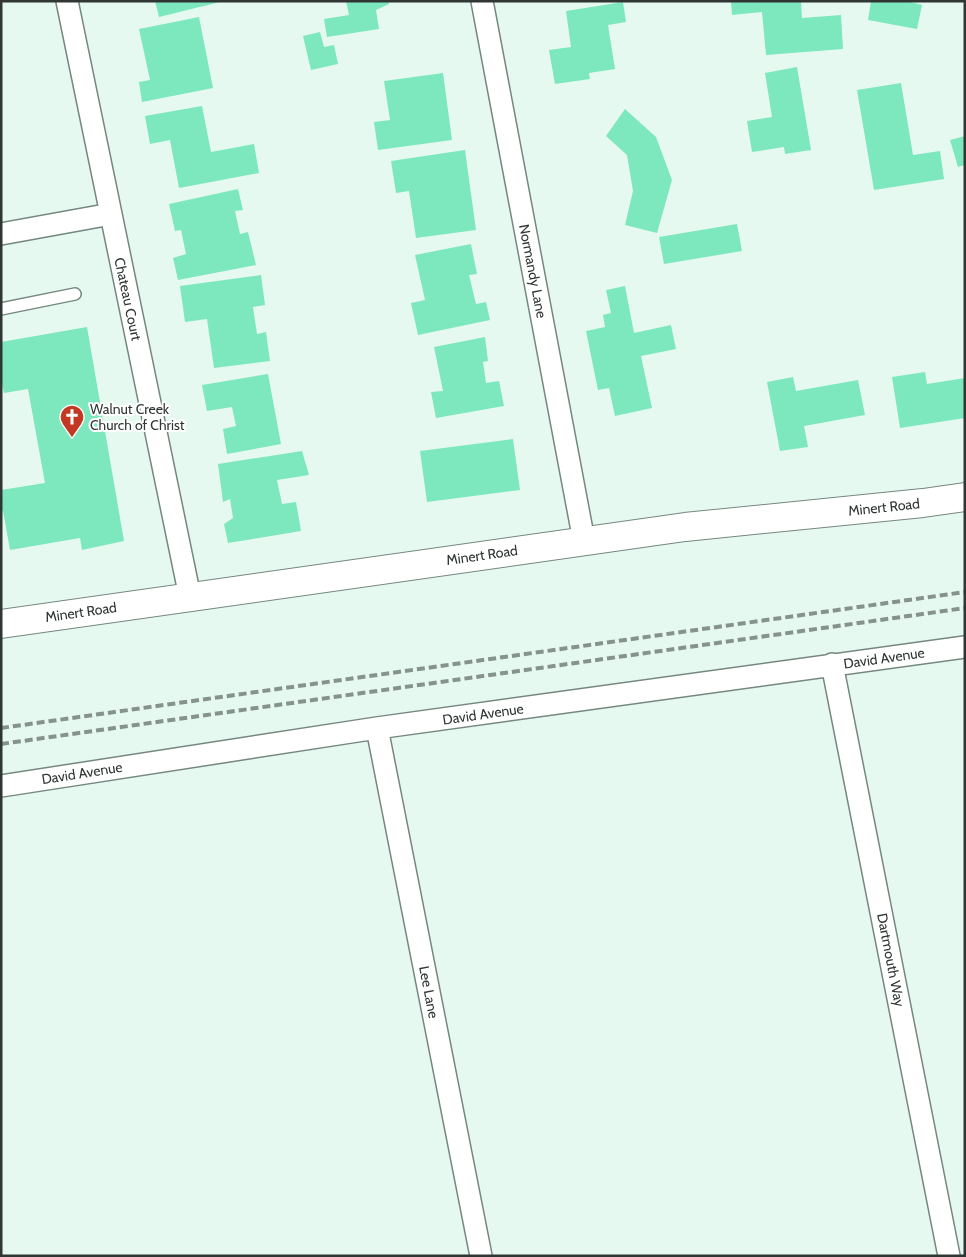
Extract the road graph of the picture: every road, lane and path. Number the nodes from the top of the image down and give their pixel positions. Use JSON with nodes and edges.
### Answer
{"nodes":[{"id":1,"x":67,"y":1,"type":"edge"},
{"id":2,"x":482,"y":1,"type":"edge"},
{"id":3,"x":111,"y":214,"type":"junction"},
{"id":4,"x":1,"y":234,"type":"edge"},
{"id":5,"x":75,"y":294,"type":"dead end"},
{"id":6,"x":1,"y":309,"type":"edge"},
{"id":7,"x":965,"y":497,"type":"edge"},
{"id":8,"x":584,"y":541,"type":"junction"},
{"id":9,"x":190,"y":597,"type":"junction"},
{"id":10,"x":2,"y":619,"type":"edge"},
{"id":11,"x":965,"y":647,"type":"edge"},
{"id":12,"x":832,"y":664,"type":"junction"},
{"id":13,"x":377,"y":728,"type":"junction"},
{"id":14,"x":1,"y":786,"type":"edge"},
{"id":15,"x":481,"y":1256,"type":"edge"},
{"id":16,"x":949,"y":1256,"type":"edge"}],
"edges":[{"from":1,"to":3,"type":"street","name":"Chateau Court"},
{"from":2,"to":8,"type":"street","name":"Normandy Lane"},
{"from":3,"to":4,"type":"street"},
{"from":3,"to":9,"type":"street","name":"Chateau Court"},
{"from":5,"to":6,"type":"lane"},
{"from":7,"to":8,"type":"street","name":"Minert Road"},
{"from":8,"to":9,"type":"street","name":"Minert Road"},
{"from":9,"to":10,"type":"street","name":"Minert Road"},
{"from":11,"to":12,"type":"street","name":"David Avenue"},
{"from":12,"to":13,"type":"street","name":"David Avenue"},
{"from":12,"to":16,"type":"street","name":"Dartmouth Way"},
{"from":13,"to":14,"type":"street","name":"David Avenue"},
{"from":13,"to":15,"type":"street","name":"Lee Lane"}]}
